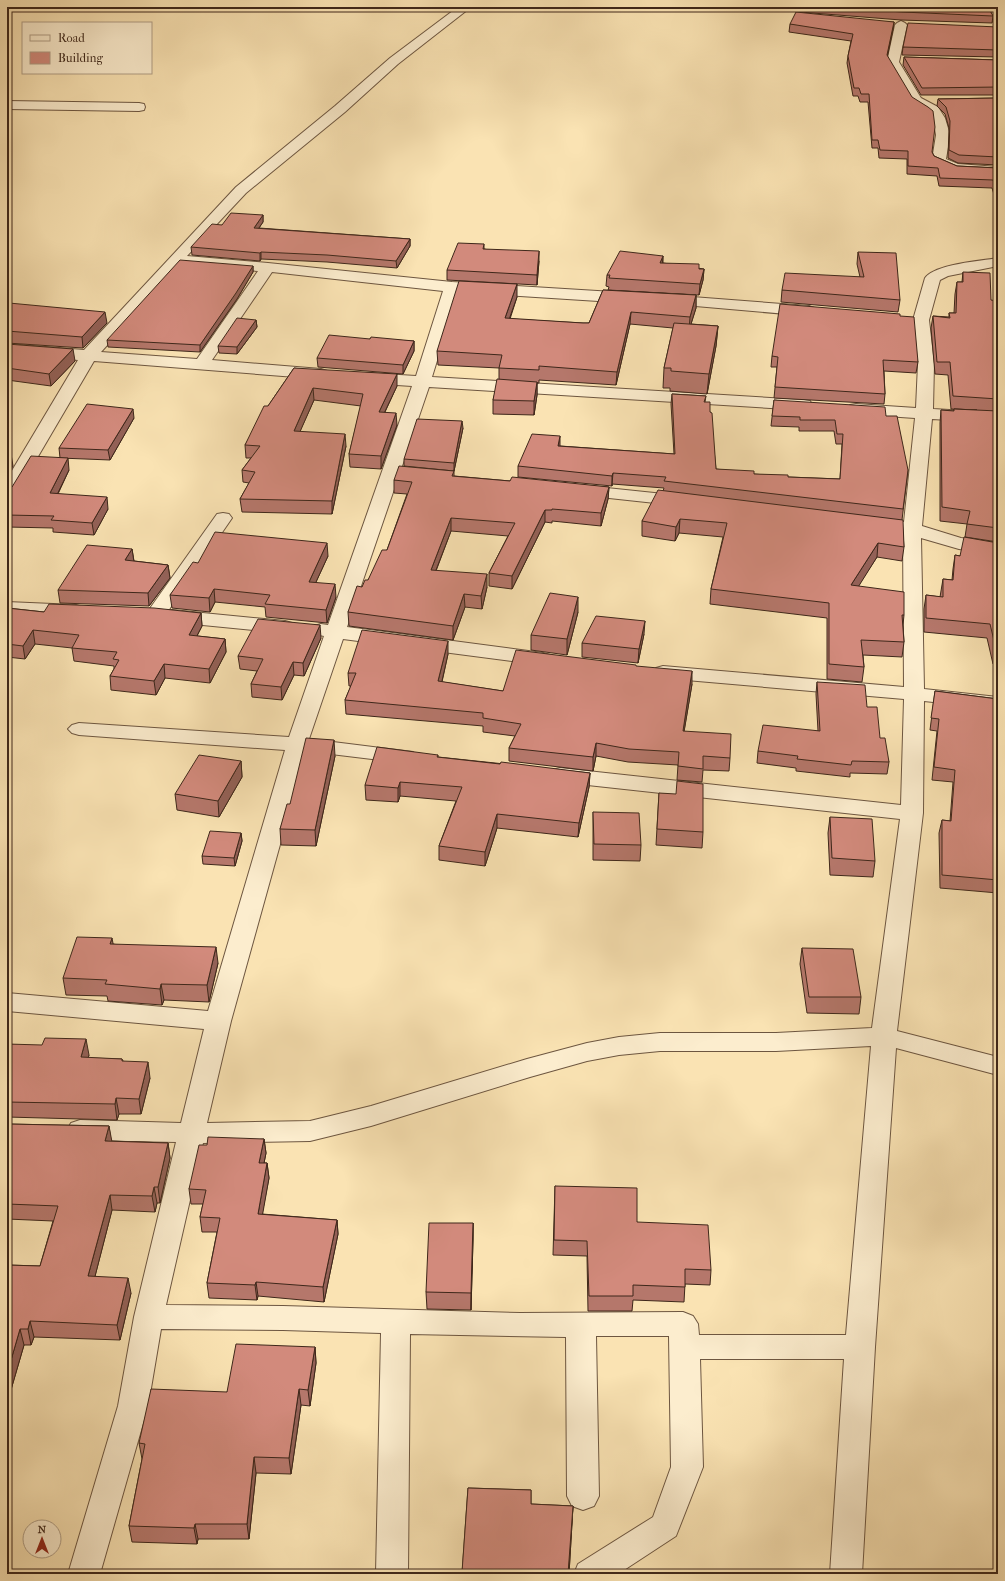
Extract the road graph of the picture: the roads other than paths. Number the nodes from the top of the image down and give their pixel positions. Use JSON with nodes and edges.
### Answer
{"nodes":[{"id":1,"x":465,"y":7,"type":"edge"},
{"id":2,"x":990,"y":7,"type":"edge"},
{"id":3,"x":902,"y":25,"type":"dead end"},
{"id":4,"x":996,"y":27,"type":"edge"},
{"id":5,"x":939,"y":100,"type":"edge"},
{"id":6,"x":916,"y":101,"type":"junction"},
{"id":7,"x":7,"y":105,"type":"edge"},
{"id":8,"x":139,"y":107,"type":"dead end"},
{"id":9,"x":998,"y":171,"type":"edge"},
{"id":10,"x":176,"y":260,"type":"junction"},
{"id":11,"x":998,"y":262,"type":"edge"},
{"id":12,"x":268,"y":267,"type":"junction"},
{"id":13,"x":452,"y":287,"type":"junction"},
{"id":14,"x":827,"y":312,"type":"edge"},
{"id":15,"x":7,"y":349,"type":"edge"},
{"id":16,"x":90,"y":355,"type":"junction"},
{"id":17,"x":201,"y":365,"type":"junction"},
{"id":18,"x":422,"y":382,"type":"junction"},
{"id":19,"x":821,"y":406,"type":"edge"},
{"id":20,"x":844,"y":408,"type":"edge"},
{"id":21,"x":924,"y":413,"type":"junction"},
{"id":22,"x":998,"y":418,"type":"edge"},
{"id":23,"x":558,"y":488,"type":"edge"},
{"id":24,"x":7,"y":494,"type":"edge"},
{"id":25,"x":700,"y":503,"type":"edge"},
{"id":26,"x":223,"y":518,"type":"dead end"},
{"id":27,"x":880,"y":525,"type":"edge"},
{"id":28,"x":912,"y":529,"type":"junction"},
{"id":29,"x":998,"y":549,"type":"edge"},
{"id":30,"x":7,"y":608,"type":"edge"},
{"id":31,"x":93,"y":612,"type":"edge"},
{"id":32,"x":336,"y":632,"type":"junction"},
{"id":33,"x":564,"y":661,"type":"edge"},
{"id":34,"x":643,"y":670,"type":"edge"},
{"id":35,"x":914,"y":694,"type":"junction"},
{"id":36,"x":998,"y":703,"type":"edge"},
{"id":37,"x":79,"y":729,"type":"dead end"},
{"id":38,"x":296,"y":744,"type":"junction"},
{"id":39,"x":421,"y":759,"type":"edge"},
{"id":40,"x":538,"y":773,"type":"edge"},
{"id":41,"x":912,"y":813,"type":"junction"},
{"id":42,"x":7,"y":1002,"type":"edge"},
{"id":43,"x":218,"y":1020,"type":"junction"},
{"id":44,"x":884,"y":1036,"type":"junction"},
{"id":45,"x":998,"y":1066,"type":"edge"},
{"id":46,"x":53,"y":1129,"type":"edge"},
{"id":47,"x":192,"y":1133,"type":"junction"},
{"id":48,"x":149,"y":1317,"type":"junction"},
{"id":49,"x":396,"y":1321,"type":"junction"},
{"id":50,"x":581,"y":1325,"type":"junction"},
{"id":51,"x":685,"y":1347,"type":"junction"},
{"id":52,"x":860,"y":1348,"type":"junction"},
{"id":53,"x":583,"y":1496,"type":"dead end"},
{"id":54,"x":84,"y":1574,"type":"edge"},
{"id":55,"x":392,"y":1574,"type":"edge"},
{"id":56,"x":590,"y":1574,"type":"edge"},
{"id":57,"x":846,"y":1574,"type":"edge"}],
"edges":[{"from":1,"to":10,"type":"street"},
{"from":2,"to":4,"type":"street"},
{"from":3,"to":6,"type":"street"},
{"from":5,"to":6,"type":"street"},
{"from":6,"to":9,"type":"street"},
{"from":7,"to":8,"type":"street"},
{"from":10,"to":12,"type":"street"},
{"from":10,"to":16,"type":"street"},
{"from":11,"to":21,"type":"street"},
{"from":12,"to":13,"type":"street"},
{"from":12,"to":17,"type":"street"},
{"from":13,"to":14,"type":"street"},
{"from":13,"to":18,"type":"street"},
{"from":15,"to":16,"type":"street"},
{"from":16,"to":17,"type":"street"},
{"from":16,"to":24,"type":"street"},
{"from":17,"to":18,"type":"street"},
{"from":18,"to":19,"type":"street"},
{"from":18,"to":32,"type":"street"},
{"from":20,"to":21,"type":"street"},
{"from":21,"to":22,"type":"street"},
{"from":21,"to":28,"type":"street"},
{"from":23,"to":25,"type":"street"},
{"from":26,"to":32,"type":"street"},
{"from":27,"to":28,"type":"street"},
{"from":28,"to":29,"type":"street"},
{"from":28,"to":35,"type":"street"},
{"from":30,"to":31,"type":"street"},
{"from":32,"to":33,"type":"street"},
{"from":32,"to":38,"type":"street"},
{"from":34,"to":35,"type":"street"},
{"from":35,"to":36,"type":"street"},
{"from":35,"to":41,"type":"street"},
{"from":37,"to":38,"type":"street"},
{"from":38,"to":39,"type":"street"},
{"from":38,"to":43,"type":"street"},
{"from":40,"to":41,"type":"street"},
{"from":41,"to":44,"type":"street"},
{"from":42,"to":43,"type":"street"},
{"from":43,"to":47,"type":"street"},
{"from":44,"to":45,"type":"street"},
{"from":44,"to":47,"type":"street"},
{"from":44,"to":52,"type":"street"},
{"from":46,"to":47,"type":"street"},
{"from":47,"to":48,"type":"street"},
{"from":48,"to":49,"type":"street"},
{"from":48,"to":54,"type":"street"},
{"from":49,"to":50,"type":"street"},
{"from":49,"to":55,"type":"street"},
{"from":50,"to":51,"type":"street"},
{"from":50,"to":53,"type":"street"},
{"from":51,"to":52,"type":"street"},
{"from":51,"to":56,"type":"street"},
{"from":52,"to":57,"type":"street"}]}
